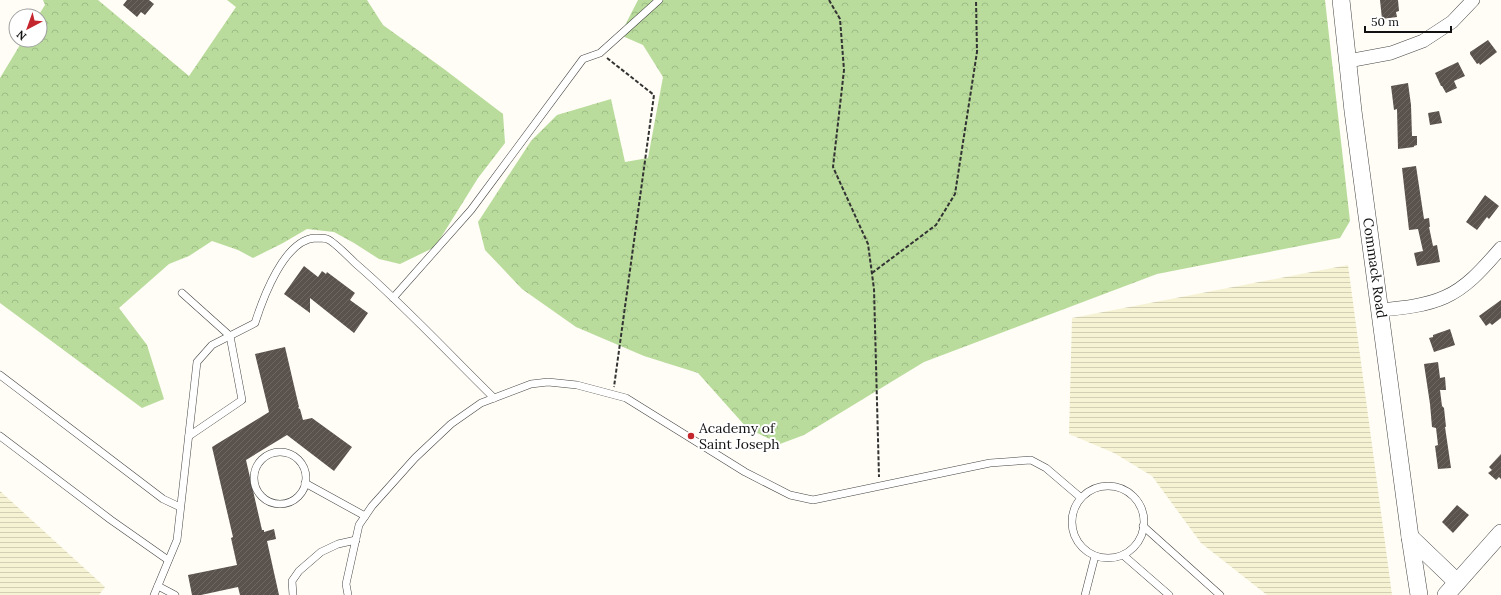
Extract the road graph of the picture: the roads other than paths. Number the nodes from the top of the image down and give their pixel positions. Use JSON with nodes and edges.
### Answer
{"nodes":[{"id":1,"x":659,"y":0,"type":"edge"},
{"id":2,"x":1341,"y":0,"type":"edge"},
{"id":3,"x":1474,"y":0,"type":"edge"},
{"id":4,"x":1348,"y":61,"type":"junction"},
{"id":5,"x":1501,"y":248,"type":"edge"},
{"id":6,"x":182,"y":293,"type":"dead end"},
{"id":7,"x":393,"y":298,"type":"junction"},
{"id":8,"x":1381,"y":310,"type":"junction"},
{"id":9,"x":230,"y":336,"type":"junction"},
{"id":10,"x":0,"y":375,"type":"edge"},
{"id":11,"x":494,"y":398,"type":"junction"},
{"id":12,"x":0,"y":436,"type":"edge"},
{"id":13,"x":189,"y":436,"type":"junction"},
{"id":14,"x":306,"y":483,"type":"junction"},
{"id":15,"x":1080,"y":497,"type":"junction"},
{"id":16,"x":180,"y":507,"type":"junction"},
{"id":17,"x":365,"y":516,"type":"junction"},
{"id":18,"x":1143,"y":526,"type":"junction"},
{"id":19,"x":1501,"y":533,"type":"edge"},
{"id":20,"x":1410,"y":537,"type":"junction"},
{"id":21,"x":356,"y":540,"type":"junction"},
{"id":22,"x":1123,"y":555,"type":"junction"},
{"id":23,"x":1095,"y":556,"type":"junction"},
{"id":24,"x":168,"y":560,"type":"junction"},
{"id":25,"x":1457,"y":582,"type":"junction"},
{"id":26,"x":158,"y":586,"type":"junction"},
{"id":27,"x":154,"y":595,"type":"edge"},
{"id":28,"x":174,"y":595,"type":"edge"},
{"id":29,"x":293,"y":595,"type":"edge"},
{"id":30,"x":348,"y":595,"type":"edge"},
{"id":31,"x":1085,"y":595,"type":"edge"},
{"id":32,"x":1169,"y":595,"type":"edge"},
{"id":33,"x":1220,"y":595,"type":"edge"},
{"id":34,"x":1419,"y":595,"type":"edge"},
{"id":35,"x":1446,"y":595,"type":"edge"}],
"edges":[{"from":1,"to":7,"type":"lane"},
{"from":2,"to":4,"type":"street","name":"Commack Road"},
{"from":3,"to":4,"type":"street"},
{"from":4,"to":8,"type":"street","name":"Commack Road"},
{"from":5,"to":8,"type":"street"},
{"from":6,"to":9,"type":"lane"},
{"from":7,"to":9,"type":"lane"},
{"from":7,"to":11,"type":"lane"},
{"from":8,"to":20,"type":"street","name":"Commack Road"},
{"from":9,"to":13,"type":"lane"},
{"from":9,"to":13,"type":"lane"},
{"from":10,"to":16,"type":"lane"},
{"from":11,"to":15,"type":"lane"},
{"from":11,"to":17,"type":"lane"},
{"from":12,"to":24,"type":"lane"},
{"from":13,"to":16,"type":"lane"},
{"from":14,"to":14,"type":"lane"},
{"from":14,"to":17,"type":"lane"},
{"from":15,"to":18,"type":"lane"},
{"from":15,"to":23,"type":"lane"},
{"from":16,"to":24,"type":"lane"},
{"from":17,"to":21,"type":"lane"},
{"from":18,"to":22,"type":"lane"},
{"from":18,"to":33,"type":"lane"},
{"from":19,"to":25,"type":"street"},
{"from":20,"to":25,"type":"street"},
{"from":20,"to":34,"type":"street","name":"Commack Road"},
{"from":21,"to":29,"type":"lane"},
{"from":21,"to":30,"type":"lane"},
{"from":22,"to":23,"type":"lane"},
{"from":22,"to":32,"type":"lane"},
{"from":23,"to":31,"type":"lane"},
{"from":24,"to":26,"type":"lane"},
{"from":25,"to":35,"type":"street"},
{"from":26,"to":27,"type":"lane"},
{"from":26,"to":28,"type":"lane"}]}
